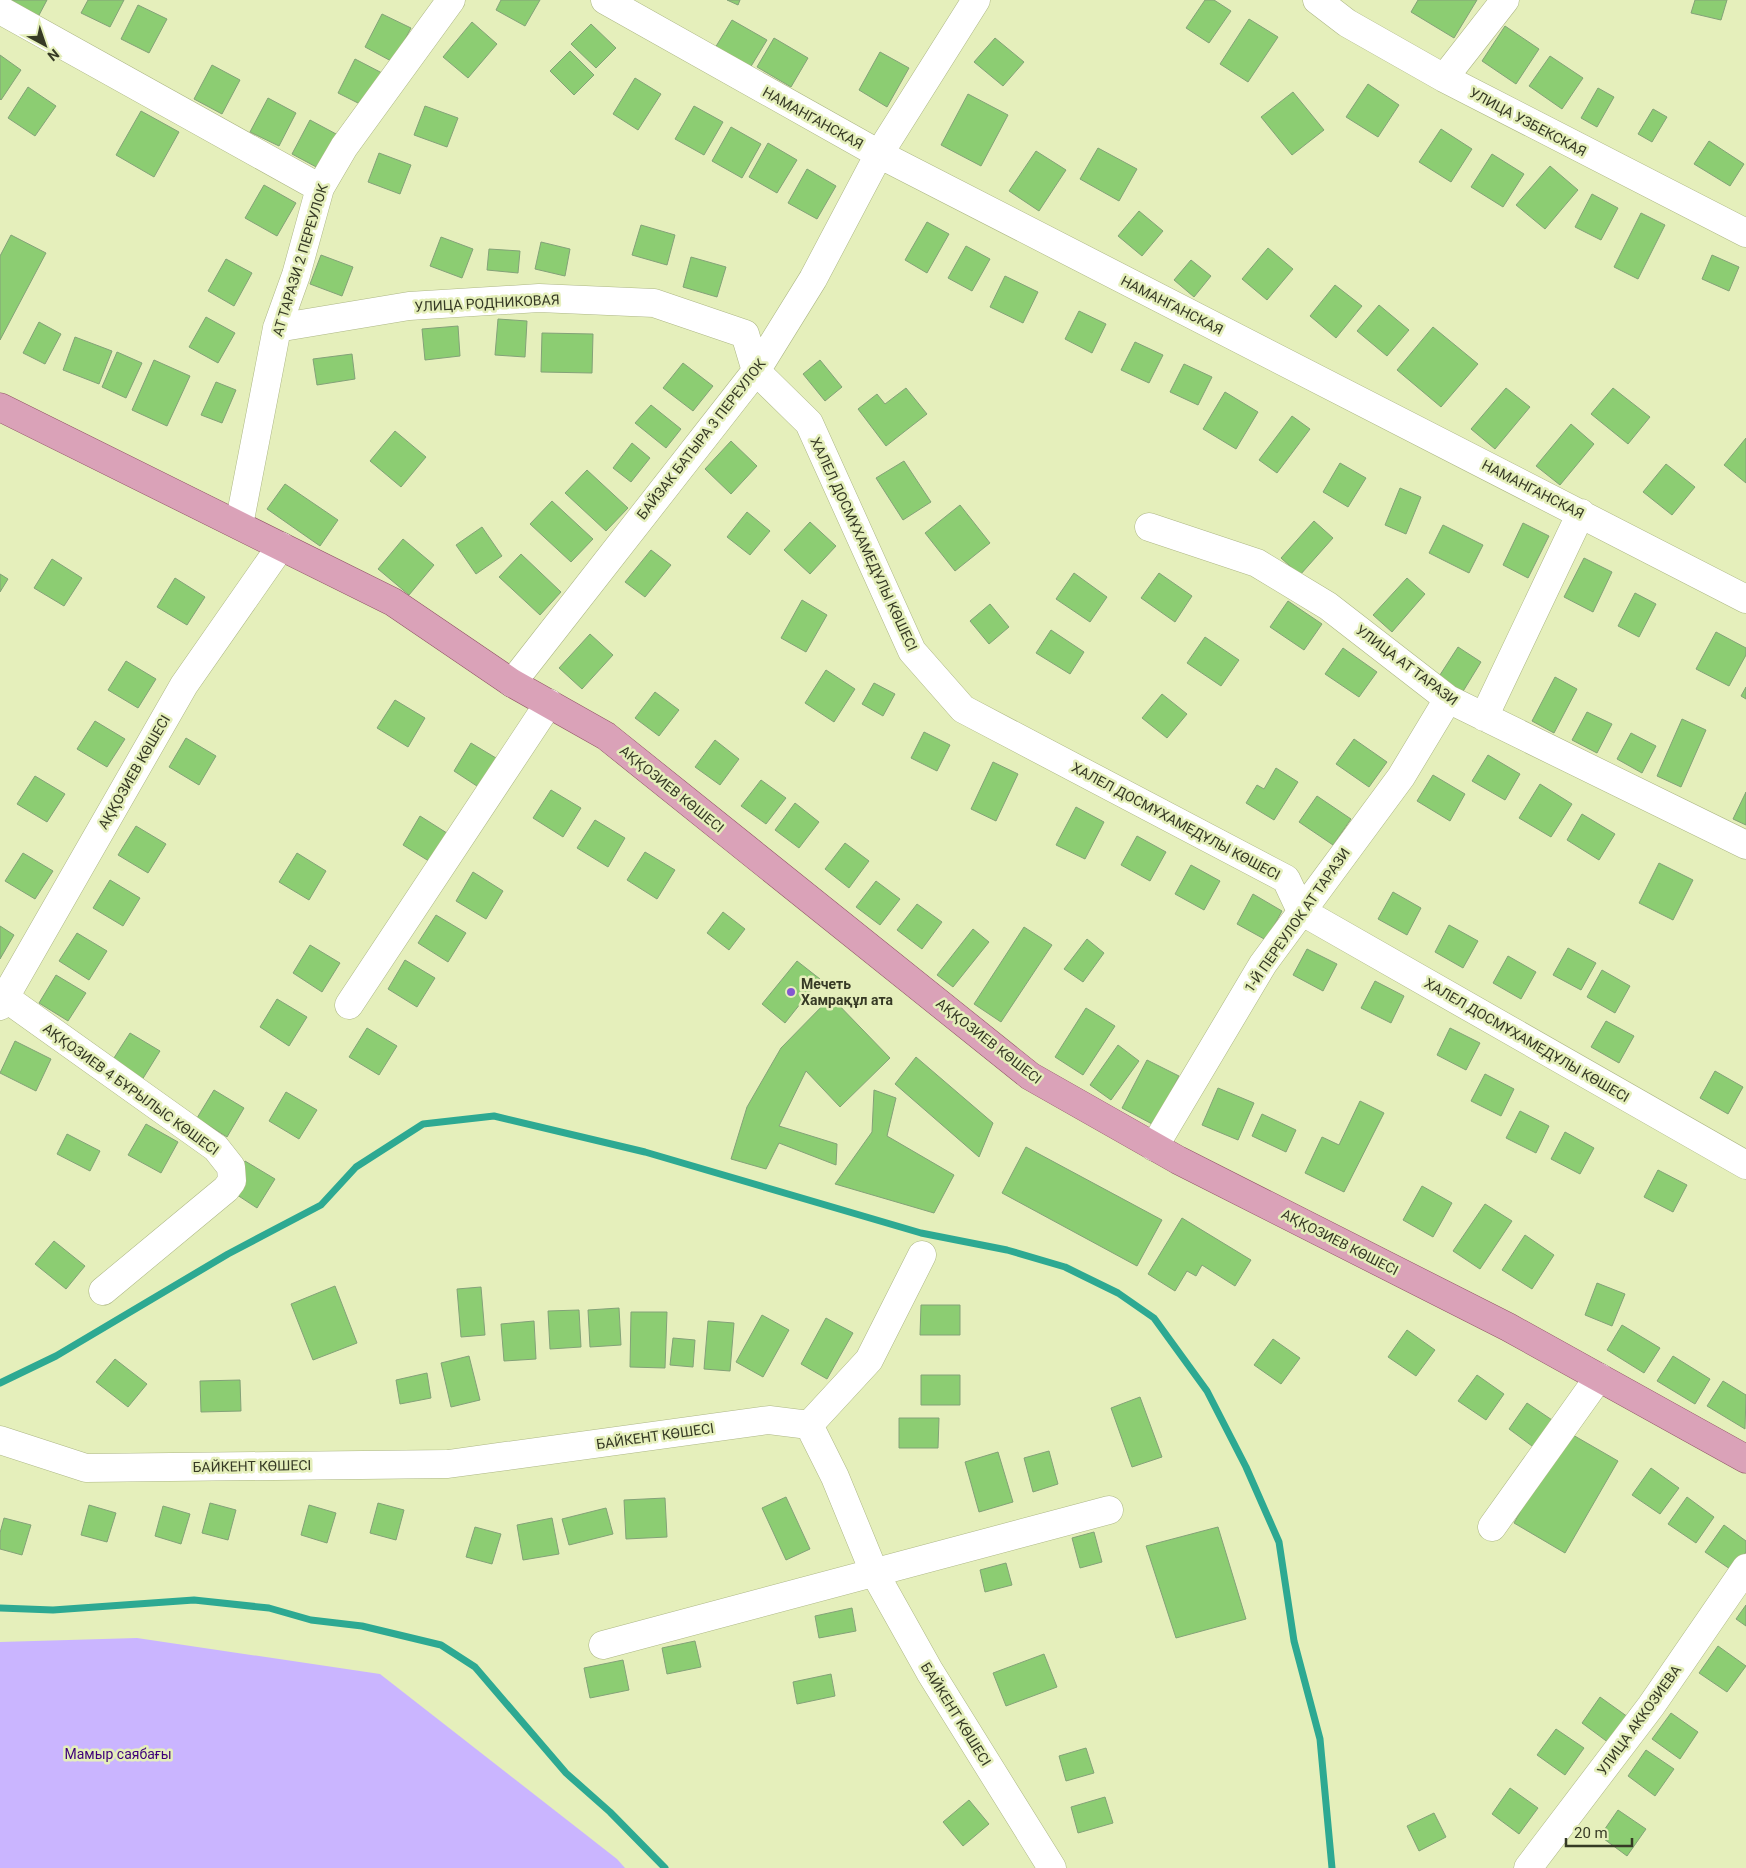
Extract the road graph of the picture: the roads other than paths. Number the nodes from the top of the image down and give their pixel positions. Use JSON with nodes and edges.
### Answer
{"nodes":[{"id":1,"x":451,"y":0,"type":"edge"},
{"id":2,"x":604,"y":0,"type":"edge"},
{"id":3,"x":976,"y":0,"type":"edge"},
{"id":4,"x":1317,"y":0,"type":"edge"},
{"id":5,"x":1505,"y":0,"type":"edge"},
{"id":6,"x":0,"y":10,"type":"edge"},
{"id":7,"x":1444,"y":78,"type":"junction"},
{"id":8,"x":879,"y":154,"type":"junction"},
{"id":9,"x":320,"y":188,"type":"junction"},
{"id":10,"x":1746,"y":232,"type":"edge"},
{"id":11,"x":277,"y":328,"type":"junction"},
{"id":12,"x":756,"y":371,"type":"junction"},
{"id":13,"x":0,"y":407,"type":"edge"},
{"id":14,"x":1581,"y":513,"type":"junction"},
{"id":15,"x":239,"y":526,"type":"junction"},
{"id":16,"x":1149,"y":527,"type":"dead end"},
{"id":17,"x":281,"y":546,"type":"junction"},
{"id":18,"x":1746,"y":599,"type":"edge"},
{"id":19,"x":512,"y":683,"type":"junction"},
{"id":20,"x":1448,"y":699,"type":"junction"},
{"id":21,"x":549,"y":703,"type":"junction"},
{"id":22,"x":1484,"y":717,"type":"junction"},
{"id":23,"x":1746,"y":844,"type":"edge"},
{"id":24,"x":1301,"y":911,"type":"junction"},
{"id":25,"x":2,"y":999,"type":"edge"},
{"id":26,"x":348,"y":1005,"type":"dead end"},
{"id":27,"x":1154,"y":1146,"type":"junction"},
{"id":28,"x":1746,"y":1165,"type":"edge"},
{"id":29,"x":922,"y":1255,"type":"dead end"},
{"id":30,"x":103,"y":1291,"type":"dead end"},
{"id":31,"x":1599,"y":1377,"type":"junction"},
{"id":32,"x":809,"y":1425,"type":"junction"},
{"id":33,"x":0,"y":1440,"type":"edge"},
{"id":34,"x":1746,"y":1459,"type":"edge"},
{"id":35,"x":1109,"y":1510,"type":"dead end"},
{"id":36,"x":1492,"y":1527,"type":"dead end"},
{"id":37,"x":1746,"y":1568,"type":"edge"},
{"id":38,"x":874,"y":1572,"type":"junction"},
{"id":39,"x":603,"y":1645,"type":"dead end"},
{"id":40,"x":1052,"y":1868,"type":"edge"},
{"id":41,"x":1528,"y":1868,"type":"edge"}],
"edges":[{"from":1,"to":9,"type":"street","name":"АТ ТАРАЗИ 2 ПЕРЕУЛОК"},
{"from":2,"to":8,"type":"street","name":"НАМАНГАНСКАЯ"},
{"from":3,"to":8,"type":"street","name":"БАЙЗАК БАТЫРА 3 ПЕРЕУЛОК"},
{"from":4,"to":7,"type":"street","name":"УЛИЦА УЗБЕКСКАЯ"},
{"from":5,"to":7,"type":"street"},
{"from":6,"to":9,"type":"street"},
{"from":7,"to":10,"type":"street","name":"УЛИЦА УЗБЕКСКАЯ"},
{"from":8,"to":12,"type":"street","name":"БАЙЗАК БАТЫРА 3 ПЕРЕУЛОК"},
{"from":8,"to":14,"type":"street","name":"НАМАНГАНСКАЯ"},
{"from":9,"to":11,"type":"street","name":"АТ ТАРАЗИ 2 ПЕРЕУЛОК"},
{"from":11,"to":12,"type":"street","name":"УЛИЦА РОДНИКОВАЯ"},
{"from":11,"to":15,"type":"street","name":"АТ ТАРАЗИ 2 ПЕРЕУЛОК"},
{"from":12,"to":19,"type":"street","name":"БАЙЗАК БАТЫРА 3 ПЕРЕУЛОК"},
{"from":12,"to":24,"type":"street","name":"ХАЛЕЛ ДОСМҰХАМЕДҰЛЫ КӨШЕСІ"},
{"from":13,"to":15,"type":"main road","name":"АҚҚОЗИЕВ КӨШЕСІ"},
{"from":14,"to":18,"type":"street","name":"НАМАНГАНСКАЯ"},
{"from":14,"to":22,"type":"street"},
{"from":15,"to":17,"type":"main road","name":"АҚҚОЗИЕВ КӨШЕСІ"},
{"from":16,"to":20,"type":"street","name":"УЛИЦА АТ ТАРАЗИ"},
{"from":17,"to":19,"type":"main road","name":"АҚҚОЗИЕВ КӨШЕСІ"},
{"from":17,"to":25,"type":"street","name":"АҚҚОЗИЕВ КӨШЕСІ"},
{"from":19,"to":21,"type":"main road","name":"АҚҚОЗИЕВ КӨШЕСІ"},
{"from":20,"to":22,"type":"street","name":"УЛИЦА АТ ТАРАЗИ"},
{"from":20,"to":24,"type":"street","name":"1-Й ПЕРЕУЛОК АТ ТАРАЗИ"},
{"from":21,"to":26,"type":"street"},
{"from":21,"to":27,"type":"main road","name":"АҚҚОЗИЕВ КӨШЕСІ"},
{"from":22,"to":23,"type":"street","name":"УЛИЦА АТ ТАРАЗИ"},
{"from":24,"to":27,"type":"street","name":"1-Й ПЕРЕУЛОК АТ ТАРАЗИ"},
{"from":24,"to":28,"type":"street","name":"ХАЛЕЛ ДОСМҰХАМЕДҰЛЫ КӨШЕСІ"},
{"from":25,"to":30,"type":"street","name":"АҚҚОЗИЕВ 4 БҰРЫЛЫС КӨШЕСІ"},
{"from":27,"to":31,"type":"main road","name":"АҚҚОЗИЕВ КӨШЕСІ"},
{"from":29,"to":32,"type":"street"},
{"from":31,"to":34,"type":"main road","name":"АҚҚОЗИЕВ КӨШЕСІ"},
{"from":31,"to":36,"type":"street"},
{"from":32,"to":33,"type":"street","name":"БАЙКЕНТ КӨШЕСІ"},
{"from":32,"to":38,"type":"street","name":"БАЙКЕНТ КӨШЕСІ"},
{"from":35,"to":38,"type":"street"},
{"from":37,"to":41,"type":"street","name":"УЛИЦА АККОЗИЕВА"},
{"from":38,"to":39,"type":"street"},
{"from":38,"to":40,"type":"street","name":"БАЙКЕНТ КӨШЕСІ"}]}
